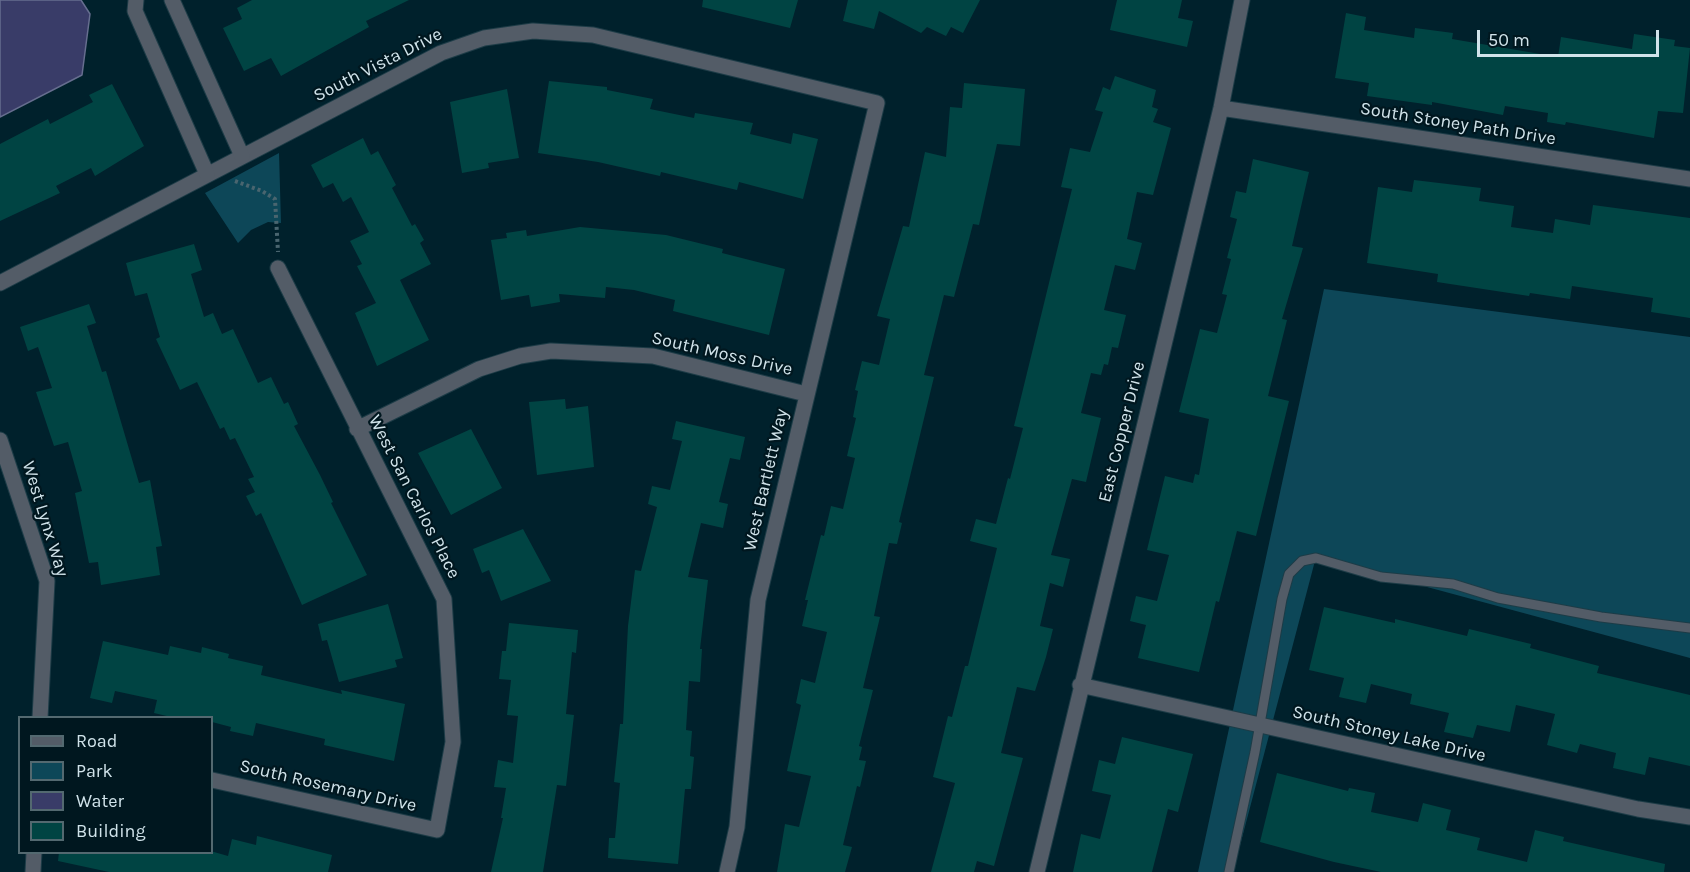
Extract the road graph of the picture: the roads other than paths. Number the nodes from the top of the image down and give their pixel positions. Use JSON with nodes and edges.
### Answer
{"nodes":[{"id":1,"x":136,"y":0,"type":"edge"},
{"id":2,"x":172,"y":0,"type":"edge"},
{"id":3,"x":1242,"y":0,"type":"edge"},
{"id":4,"x":877,"y":103,"type":"joint"},
{"id":5,"x":1221,"y":108,"type":"junction"},
{"id":6,"x":242,"y":156,"type":"junction"},
{"id":7,"x":211,"y":172,"type":"junction"},
{"id":8,"x":1690,"y":179,"type":"edge"},
{"id":9,"x":278,"y":268,"type":"road end"},
{"id":10,"x":0,"y":283,"type":"edge"},
{"id":11,"x":806,"y":394,"type":"junction"},
{"id":12,"x":357,"y":429,"type":"junction"},
{"id":13,"x":0,"y":440,"type":"edge"},
{"id":14,"x":1690,"y":628,"type":"edge"},
{"id":15,"x":1080,"y":685,"type":"junction"},
{"id":16,"x":40,"y":716,"type":"edge"},
{"id":17,"x":1259,"y":725,"type":"junction"},
{"id":18,"x":213,"y":780,"type":"edge"},
{"id":19,"x":1690,"y":817,"type":"edge"},
{"id":20,"x":437,"y":830,"type":"joint"},
{"id":21,"x":34,"y":854,"type":"edge"},
{"id":22,"x":33,"y":872,"type":"edge"},
{"id":23,"x":727,"y":872,"type":"edge"},
{"id":24,"x":1037,"y":872,"type":"edge"},
{"id":25,"x":1229,"y":872,"type":"edge"}],
"edges":[{"from":1,"to":7,"type":"street"},
{"from":2,"to":6,"type":"street"},
{"from":3,"to":5,"type":"street","name":"East Copper Drive"},
{"from":4,"to":6,"type":"street","name":"South Vista Drive"},
{"from":4,"to":11,"type":"street","name":"West Bartlett Way"},
{"from":5,"to":8,"type":"street","name":"South Stoney Path Drive"},
{"from":5,"to":15,"type":"street","name":"East Copper Drive"},
{"from":6,"to":7,"type":"street","name":"South Vista Drive"},
{"from":7,"to":10,"type":"street","name":"South Vista Drive"},
{"from":9,"to":12,"type":"street","name":"West San Carlos Place"},
{"from":11,"to":12,"type":"street","name":"South Moss Drive"},
{"from":11,"to":23,"type":"street","name":"West Bartlett Way"},
{"from":12,"to":20,"type":"street","name":"West San Carlos Place"},
{"from":13,"to":16,"type":"street","name":"West Lynx Way"},
{"from":14,"to":17,"type":"lane"},
{"from":15,"to":17,"type":"street","name":"South Stoney Lake Drive"},
{"from":15,"to":24,"type":"street","name":"East Copper Drive"},
{"from":17,"to":19,"type":"street","name":"South Stoney Lake Drive"},
{"from":17,"to":25,"type":"lane"},
{"from":18,"to":20,"type":"street","name":"South Rosemary Drive"},
{"from":21,"to":22,"type":"street"}]}
